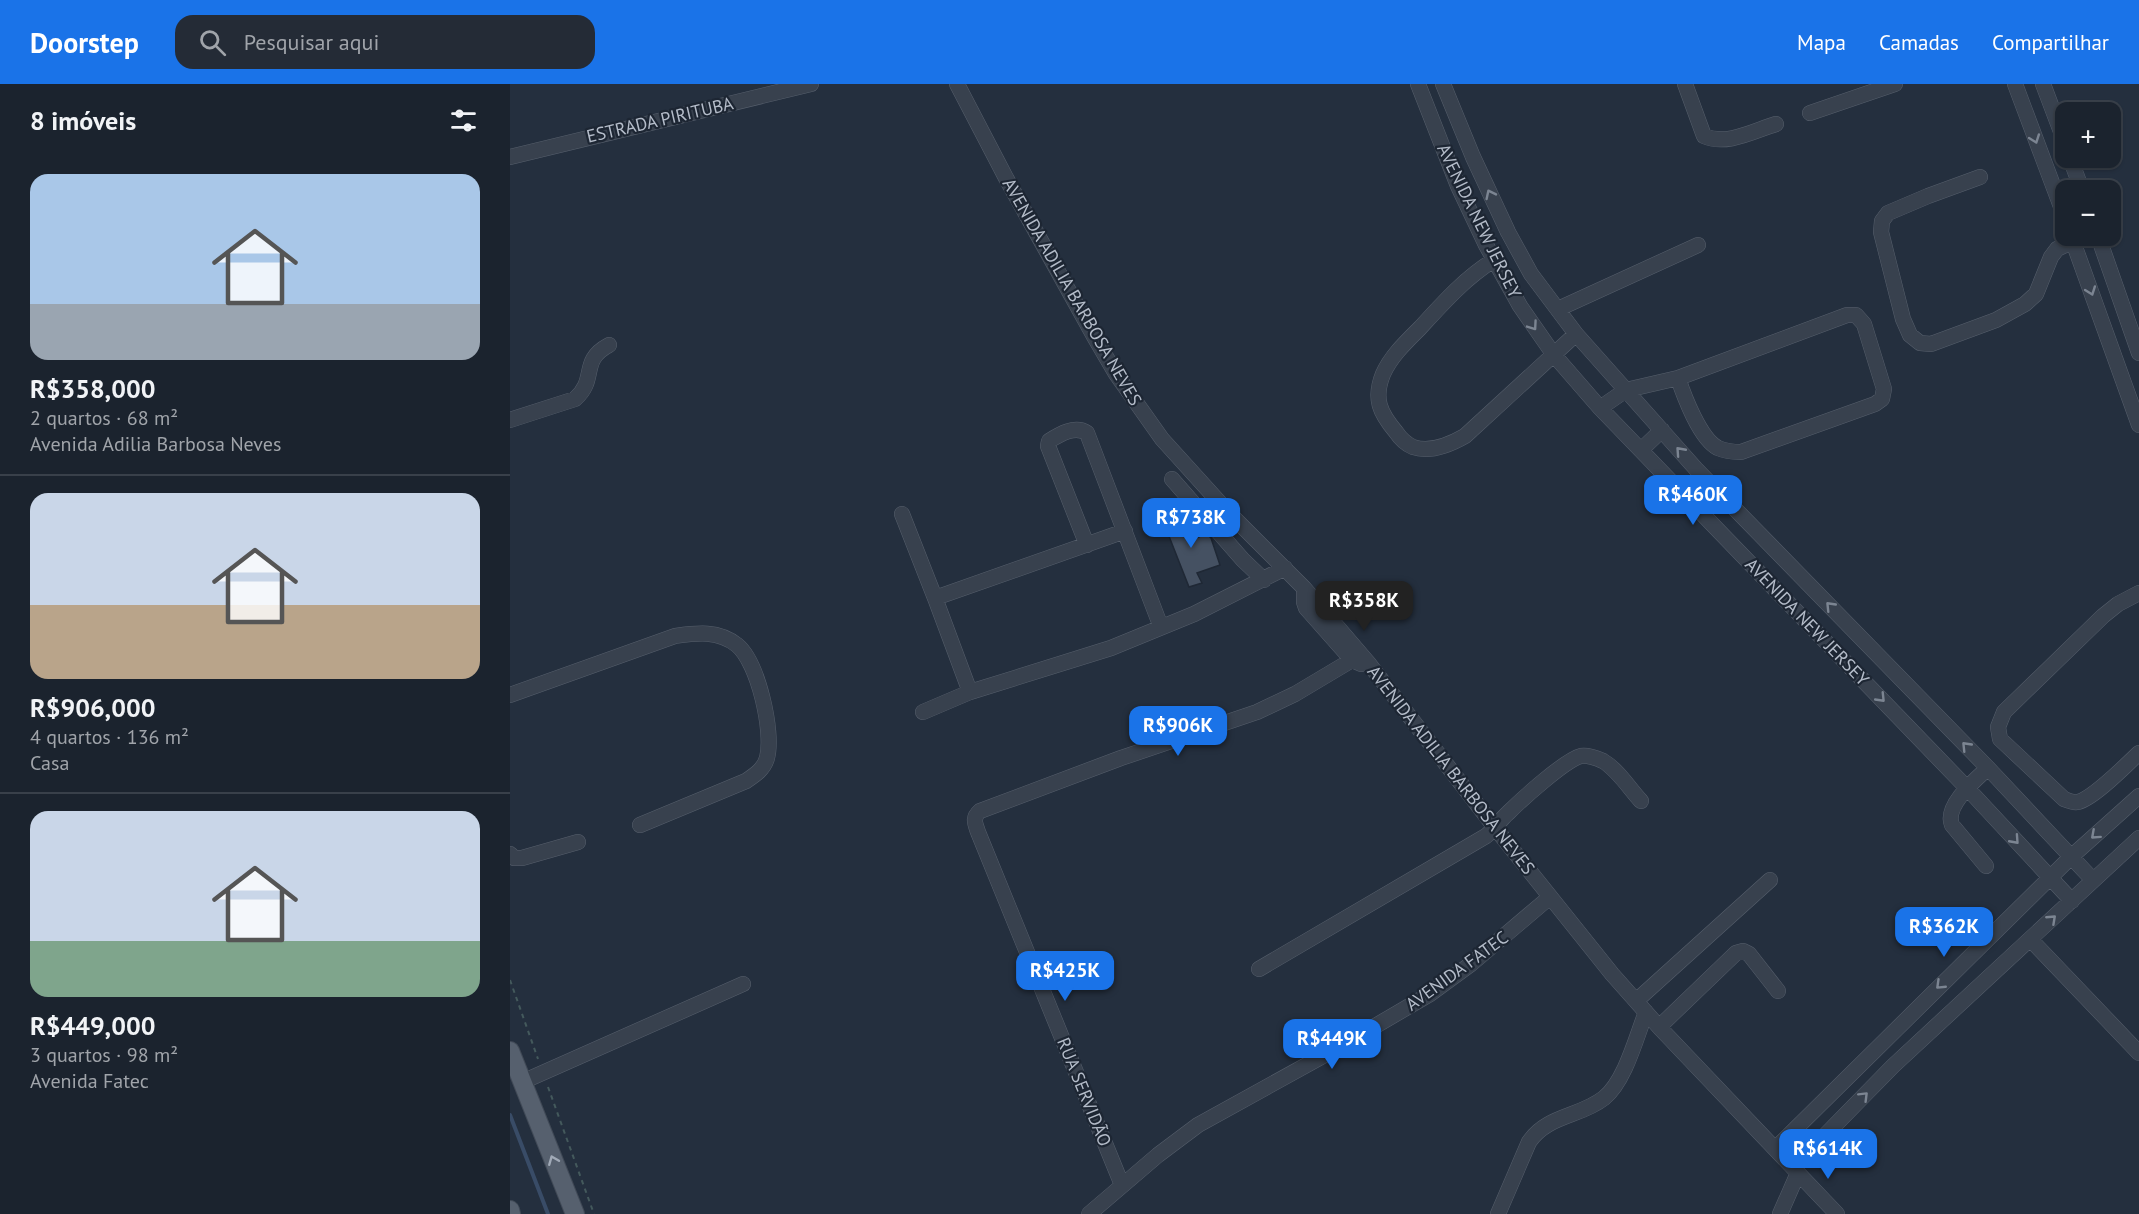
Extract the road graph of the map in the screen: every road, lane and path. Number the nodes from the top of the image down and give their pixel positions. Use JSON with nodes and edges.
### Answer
{"nodes":[{"id":1,"x":811,"y":84,"type":"edge"},
{"id":2,"x":957,"y":84,"type":"edge"},
{"id":3,"x":1443,"y":84,"type":"edge"},
{"id":4,"x":1685,"y":84,"type":"edge"},
{"id":5,"x":1895,"y":84,"type":"edge"},
{"id":6,"x":2015,"y":84,"type":"edge"},
{"id":7,"x":2043,"y":84,"type":"edge"},
{"id":8,"x":1423,"y":85,"type":"edge"},
{"id":9,"x":1810,"y":113,"type":"dead end"},
{"id":10,"x":2055,"y":116,"type":"edge"},
{"id":11,"x":1776,"y":124,"type":"dead end"},
{"id":12,"x":510,"y":157,"type":"edge"},
{"id":13,"x":1980,"y":177,"type":"dead end"},
{"id":14,"x":2055,"y":191,"type":"edge"},
{"id":15,"x":1508,"y":232,"type":"junction"},
{"id":16,"x":1486,"y":245,"type":"junction"},
{"id":17,"x":1698,"y":245,"type":"dead end"},
{"id":18,"x":2062,"y":246,"type":"edge"},
{"id":19,"x":2079,"y":246,"type":"edge"},
{"id":20,"x":2102,"y":246,"type":"edge"},
{"id":21,"x":1494,"y":260,"type":"junction"},
{"id":22,"x":1558,"y":309,"type":"junction"},
{"id":23,"x":1576,"y":334,"type":"junction"},
{"id":24,"x":609,"y":345,"type":"dead end"},
{"id":25,"x":2139,"y":353,"type":"edge"},
{"id":26,"x":1554,"y":356,"type":"junction"},
{"id":27,"x":1678,"y":378,"type":"junction"},
{"id":28,"x":1626,"y":390,"type":"junction"},
{"id":29,"x":1600,"y":408,"type":"junction"},
{"id":30,"x":510,"y":420,"type":"edge"},
{"id":31,"x":2138,"y":420,"type":"edge"},
{"id":32,"x":1662,"y":430,"type":"junction"},
{"id":33,"x":1641,"y":450,"type":"junction"},
{"id":34,"x":1696,"y":469,"type":"junction"},
{"id":35,"x":1172,"y":479,"type":"dead end"},
{"id":36,"x":1677,"y":486,"type":"junction"},
{"id":37,"x":902,"y":514,"type":"dead end"},
{"id":38,"x":1125,"y":531,"type":"junction"},
{"id":39,"x":1087,"y":545,"type":"junction"},
{"id":40,"x":1286,"y":568,"type":"junction"},
{"id":41,"x":1264,"y":580,"type":"junction"},
{"id":42,"x":1304,"y":588,"type":"junction"},
{"id":43,"x":2139,"y":593,"type":"edge"},
{"id":44,"x":935,"y":598,"type":"junction"},
{"id":45,"x":1161,"y":627,"type":"junction"},
{"id":46,"x":1352,"y":660,"type":"junction"},
{"id":47,"x":1370,"y":665,"type":"junction"},
{"id":48,"x":970,"y":692,"type":"junction"},
{"id":49,"x":510,"y":696,"type":"edge"},
{"id":50,"x":923,"y":712,"type":"dead end"},
{"id":51,"x":2139,"y":753,"type":"edge"},
{"id":52,"x":1988,"y":768,"type":"junction"},
{"id":53,"x":1967,"y":788,"type":"junction"},
{"id":54,"x":2139,"y":796,"type":"edge"},
{"id":55,"x":1641,"y":801,"type":"dead end"},
{"id":56,"x":640,"y":825,"type":"dead end"},
{"id":57,"x":1496,"y":829,"type":"junction"},
{"id":58,"x":2139,"y":838,"type":"edge"},
{"id":59,"x":578,"y":842,"type":"dead end"},
{"id":60,"x":510,"y":855,"type":"edge"},
{"id":61,"x":2072,"y":856,"type":"junction"},
{"id":62,"x":1986,"y":866,"type":"dead end"},
{"id":63,"x":2050,"y":878,"type":"junction"},
{"id":64,"x":1770,"y":880,"type":"dead end"},
{"id":65,"x":2093,"y":880,"type":"junction"},
{"id":66,"x":1550,"y":897,"type":"junction"},
{"id":67,"x":2072,"y":901,"type":"junction"},
{"id":68,"x":2031,"y":939,"type":"junction"},
{"id":69,"x":1259,"y":969,"type":"dead end"},
{"id":70,"x":510,"y":980,"type":"edge"},
{"id":71,"x":743,"y":984,"type":"dead end"},
{"id":72,"x":1778,"y":991,"type":"dead end"},
{"id":73,"x":1641,"y":1006,"type":"junction"},
{"id":74,"x":1659,"y":1027,"type":"junction"},
{"id":75,"x":1876,"y":1048,"type":"junction"},
{"id":76,"x":510,"y":1051,"type":"edge"},
{"id":77,"x":2139,"y":1053,"type":"edge"},
{"id":78,"x":1893,"y":1066,"type":"junction"},
{"id":79,"x":543,"y":1072,"type":"junction"},
{"id":80,"x":522,"y":1082,"type":"junction"},
{"id":81,"x":1775,"y":1149,"type":"junction"},
{"id":82,"x":1796,"y":1170,"type":"junction"},
{"id":83,"x":1122,"y":1185,"type":"junction"},
{"id":84,"x":575,"y":1214,"type":"edge"},
{"id":85,"x":594,"y":1214,"type":"edge"},
{"id":86,"x":1089,"y":1214,"type":"edge"},
{"id":87,"x":1497,"y":1214,"type":"edge"},
{"id":88,"x":1780,"y":1214,"type":"edge"},
{"id":89,"x":1837,"y":1214,"type":"edge"}],
"edges":[{"from":1,"to":12,"type":"street","name":"ESTRADA PIRITUBA"},
{"from":2,"to":40,"type":"street","name":"AVENIDA ADILIA BARBOSA NEVES"},
{"from":15,"to":3,"type":"street","name":"AVENIDA NEW JERSEY","one_way":true},
{"from":4,"to":11,"type":"street"},
{"from":5,"to":9,"type":"street"},
{"from":6,"to":14,"type":"street","one_way":true},
{"from":7,"to":10,"type":"street"},
{"from":8,"to":16,"type":"street","name":"AVENIDA NEW JERSEY"},
{"from":13,"to":18,"type":"street"},
{"from":15,"to":16,"type":"street"},
{"from":15,"to":22,"type":"street","name":"AVENIDA NEW JERSEY"},
{"from":16,"to":21,"type":"street","name":"AVENIDA NEW JERSEY"},
{"from":17,"to":22,"type":"street"},
{"from":19,"to":31,"type":"street","one_way":true},
{"from":20,"to":25,"type":"street"},
{"from":21,"to":26,"type":"street","name":"AVENIDA NEW JERSEY","one_way":true},
{"from":21,"to":26,"type":"street"},
{"from":22,"to":23,"type":"street","name":"AVENIDA NEW JERSEY"},
{"from":23,"to":26,"type":"street"},
{"from":23,"to":28,"type":"street","name":"AVENIDA NEW JERSEY"},
{"from":24,"to":30,"type":"street"},
{"from":26,"to":29,"type":"street","name":"AVENIDA NEW JERSEY"},
{"from":27,"to":27,"type":"street"},
{"from":27,"to":28,"type":"street"},
{"from":28,"to":29,"type":"street"},
{"from":28,"to":32,"type":"street","name":"AVENIDA NEW JERSEY"},
{"from":29,"to":33,"type":"street","name":"AVENIDA NEW JERSEY"},
{"from":32,"to":33,"type":"street"},
{"from":34,"to":32,"type":"street","name":"AVENIDA NEW JERSEY","one_way":true},
{"from":33,"to":36,"type":"street","name":"AVENIDA NEW JERSEY"},
{"from":34,"to":36,"type":"street"},
{"from":52,"to":34,"type":"street","name":"AVENIDA NEW JERSEY","one_way":true},
{"from":35,"to":41,"type":"street"},
{"from":36,"to":53,"type":"street","name":"AVENIDA NEW JERSEY","one_way":true},
{"from":37,"to":44,"type":"street"},
{"from":38,"to":39,"type":"street"},
{"from":38,"to":39,"type":"street"},
{"from":38,"to":45,"type":"street"},
{"from":39,"to":44,"type":"street"},
{"from":40,"to":41,"type":"street"},
{"from":40,"to":42,"type":"street","name":"AVENIDA ADILIA BARBOSA NEVES"},
{"from":41,"to":45,"type":"street"},
{"from":42,"to":46,"type":"street"},
{"from":42,"to":47,"type":"street","name":"AVENIDA ADILIA BARBOSA NEVES"},
{"from":43,"to":51,"type":"street"},
{"from":44,"to":48,"type":"street"},
{"from":45,"to":48,"type":"street"},
{"from":46,"to":47,"type":"street"},
{"from":46,"to":83,"type":"street","name":"RUA SERVIDÃO"},
{"from":47,"to":57,"type":"street","name":"AVENIDA ADILIA BARBOSA NEVES"},
{"from":48,"to":50,"type":"street"},
{"from":49,"to":56,"type":"street"},
{"from":52,"to":53,"type":"street"},
{"from":52,"to":61,"type":"street","name":"AVENIDA NEW JERSEY"},
{"from":53,"to":62,"type":"street"},
{"from":53,"to":63,"type":"street","name":"AVENIDA NEW JERSEY","one_way":true},
{"from":54,"to":61,"type":"street","one_way":true},
{"from":55,"to":57,"type":"street"},
{"from":57,"to":66,"type":"street","name":"AVENIDA ADILIA BARBOSA NEVES"},
{"from":57,"to":69,"type":"street"},
{"from":58,"to":65,"type":"street"},
{"from":59,"to":60,"type":"street"},
{"from":61,"to":63,"type":"street"},
{"from":61,"to":65,"type":"street","name":"AVENIDA NEW JERSEY"},
{"from":63,"to":67,"type":"street","name":"AVENIDA NEW JERSEY"},
{"from":63,"to":75,"type":"street","one_way":true},
{"from":64,"to":73,"type":"street"},
{"from":65,"to":67,"type":"street"},
{"from":66,"to":73,"type":"street","name":"AVENIDA ADILIA BARBOSA NEVES"},
{"from":66,"to":83,"type":"street","name":"AVENIDA FATEC"},
{"from":68,"to":67,"type":"street","one_way":true},
{"from":68,"to":77,"type":"street"},
{"from":68,"to":78,"type":"street"},
{"from":70,"to":79,"type":"path"},
{"from":71,"to":79,"type":"street"},
{"from":72,"to":74,"type":"street"},
{"from":73,"to":74,"type":"street","name":"AVENIDA ADILIA BARBOSA NEVES"},
{"from":73,"to":87,"type":"street"},
{"from":74,"to":81,"type":"street","name":"AVENIDA ADILIA BARBOSA NEVES"},
{"from":75,"to":78,"type":"street"},
{"from":75,"to":81,"type":"street"},
{"from":76,"to":80,"type":"main road"},
{"from":82,"to":78,"type":"street","one_way":true},
{"from":79,"to":80,"type":"street"},
{"from":79,"to":85,"type":"path"},
{"from":84,"to":80,"type":"main road","one_way":true},
{"from":81,"to":82,"type":"street","name":"AVENIDA ADILIA BARBOSA NEVES"},
{"from":82,"to":88,"type":"street"},
{"from":82,"to":89,"type":"street","name":"AVENIDA ADILIA BARBOSA NEVES"},
{"from":83,"to":86,"type":"street","name":"AVENIDA FATEC"}]}
